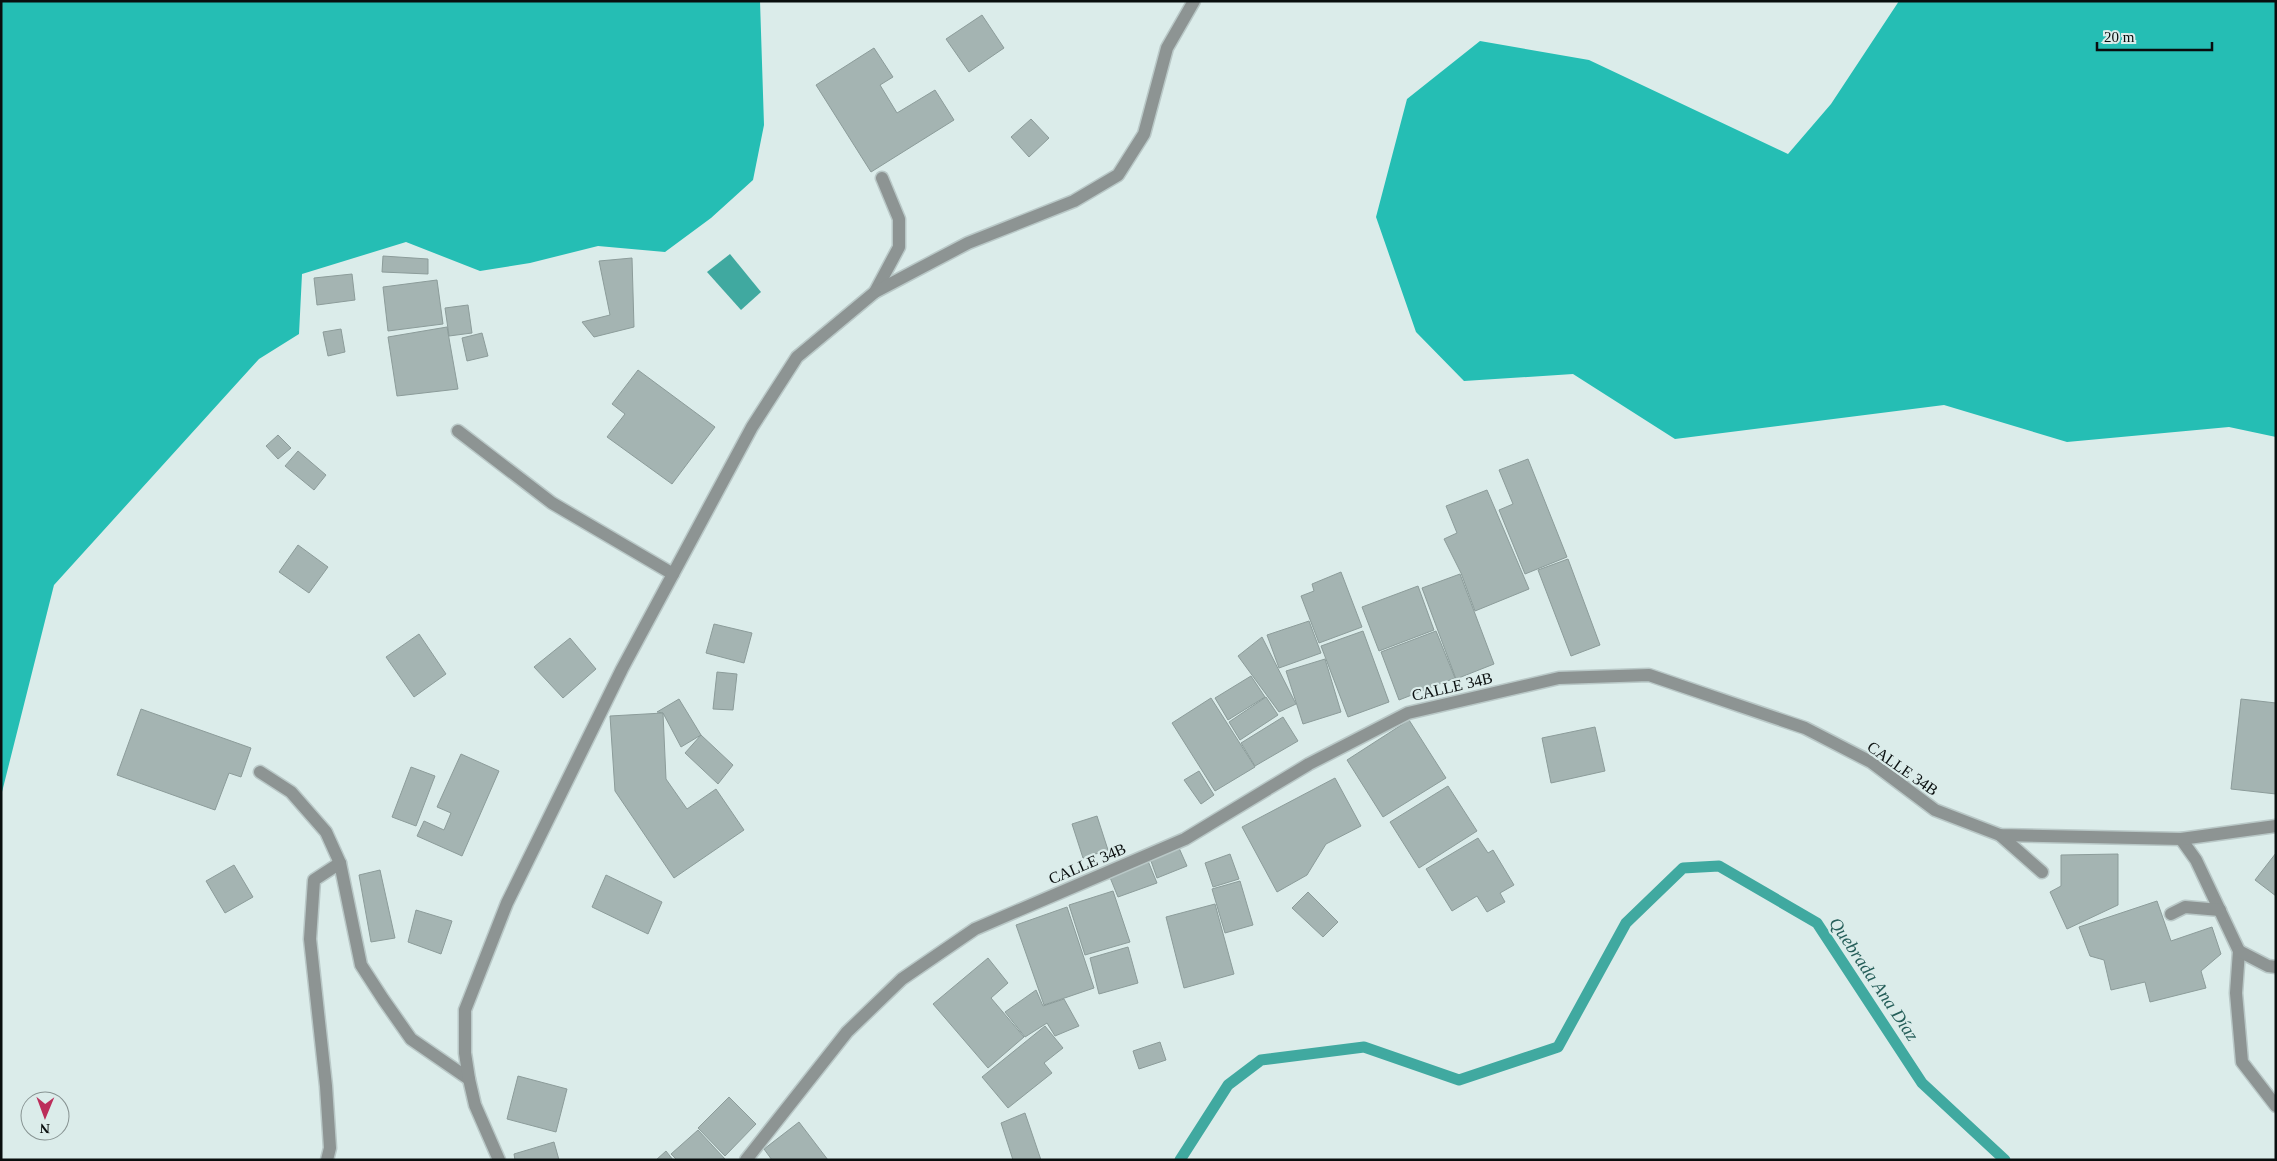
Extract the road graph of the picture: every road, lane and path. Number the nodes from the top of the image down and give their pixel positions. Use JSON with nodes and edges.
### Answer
{"nodes":[{"id":1,"x":1194,"y":1,"type":"edge"},
{"id":2,"x":882,"y":178,"type":"dead end"},
{"id":3,"x":875,"y":292,"type":"junction"},
{"id":4,"x":458,"y":431,"type":"dead end"},
{"id":5,"x":673,"y":574,"type":"junction"},
{"id":6,"x":260,"y":772,"type":"dead end"},
{"id":7,"x":2276,"y":826,"type":"edge"},
{"id":8,"x":2000,"y":835,"type":"junction"},
{"id":9,"x":2181,"y":839,"type":"junction"},
{"id":10,"x":340,"y":863,"type":"junction"},
{"id":11,"x":2042,"y":872,"type":"dead end"},
{"id":12,"x":2220,"y":910,"type":"junction"},
{"id":13,"x":2171,"y":914,"type":"dead end"},
{"id":14,"x":2239,"y":951,"type":"junction"},
{"id":15,"x":2276,"y":967,"type":"edge"},
{"id":16,"x":469,"y":1079,"type":"junction"},
{"id":17,"x":2276,"y":1106,"type":"edge"},
{"id":18,"x":327,"y":1160,"type":"edge"},
{"id":19,"x":499,"y":1160,"type":"edge"},
{"id":20,"x":746,"y":1160,"type":"edge"}],
"edges":[{"from":1,"to":3,"type":"street"},
{"from":2,"to":3,"type":"street"},
{"from":3,"to":5,"type":"street"},
{"from":4,"to":5,"type":"street"},
{"from":5,"to":16,"type":"street"},
{"from":6,"to":10,"type":"street"},
{"from":7,"to":9,"type":"street","name":"CALLE 34B"},
{"from":8,"to":9,"type":"street","name":"CALLE 34B"},
{"from":8,"to":11,"type":"street"},
{"from":8,"to":20,"type":"street","name":"CALLE 34B"},
{"from":9,"to":12,"type":"street"},
{"from":10,"to":16,"type":"street"},
{"from":10,"to":18,"type":"street"},
{"from":12,"to":13,"type":"street"},
{"from":12,"to":14,"type":"street"},
{"from":14,"to":15,"type":"street"},
{"from":14,"to":17,"type":"street"},
{"from":16,"to":19,"type":"street"}]}
